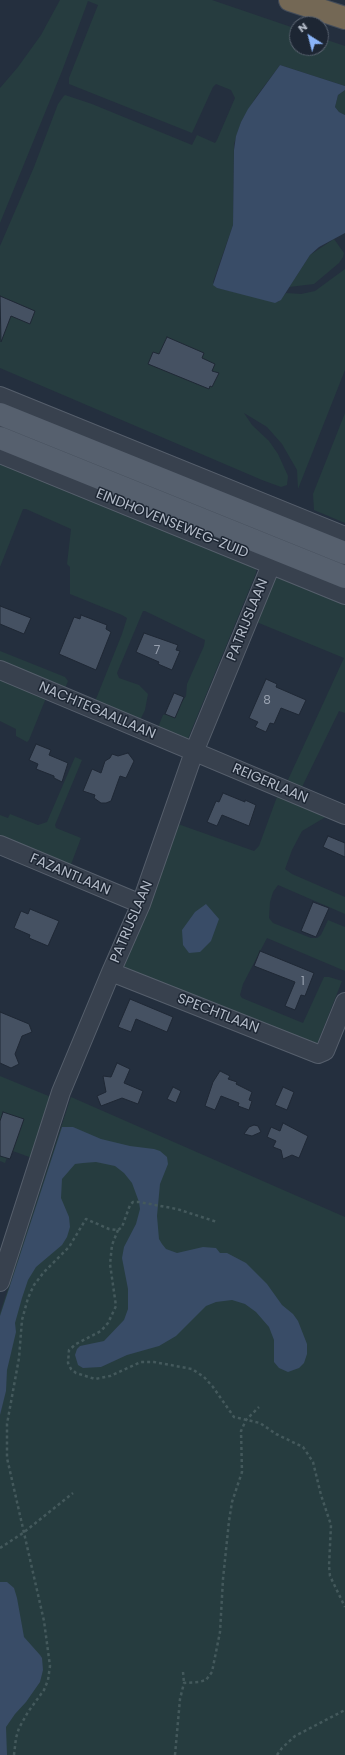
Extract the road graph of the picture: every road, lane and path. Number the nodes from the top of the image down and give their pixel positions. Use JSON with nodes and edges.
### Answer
{"nodes":[{"id":1,"x":290,"y":0,"type":"edge"},
{"id":2,"x":345,"y":18,"type":"edge"},
{"id":3,"x":0,"y":396,"type":"edge"},
{"id":4,"x":0,"y":414,"type":"edge"},
{"id":5,"x":0,"y":438,"type":"edge"},
{"id":6,"x":0,"y":454,"type":"edge"},
{"id":7,"x":345,"y":536,"type":"edge"},
{"id":8,"x":345,"y":554,"type":"edge"},
{"id":9,"x":271,"y":565,"type":"junction"},
{"id":10,"x":345,"y":577,"type":"edge"},
{"id":11,"x":345,"y":594,"type":"edge"},
{"id":12,"x":0,"y":670,"type":"edge"},
{"id":13,"x":194,"y":752,"type":"junction"},
{"id":14,"x":345,"y":815,"type":"edge"},
{"id":15,"x":0,"y":845,"type":"edge"},
{"id":16,"x":141,"y":904,"type":"junction"},
{"id":17,"x":111,"y":972,"type":"junction"},
{"id":18,"x":345,"y":1002,"type":"edge"},
{"id":19,"x":217,"y":1222,"type":"dead end"},
{"id":20,"x":118,"y":1230,"type":"junction"},
{"id":21,"x":5,"y":1246,"type":"edge"},
{"id":22,"x":0,"y":1282,"type":"edge"},
{"id":23,"x":259,"y":1407,"type":"dead end"},
{"id":24,"x":247,"y":1420,"type":"junction"},
{"id":25,"x":73,"y":1493,"type":"dead end"},
{"id":26,"x":23,"y":1533,"type":"junction"},
{"id":27,"x":0,"y":1548,"type":"edge"},
{"id":28,"x":345,"y":1607,"type":"edge"},
{"id":29,"x":183,"y":1672,"type":"dead end"},
{"id":30,"x":184,"y":1682,"type":"junction"},
{"id":31,"x":345,"y":1710,"type":"edge"},
{"id":32,"x":14,"y":1755,"type":"edge"},
{"id":33,"x":175,"y":1755,"type":"edge"},
{"id":34,"x":277,"y":1755,"type":"edge"}],
"edges":[{"from":1,"to":2,"type":"highway"},
{"from":3,"to":7,"type":"street"},
{"from":4,"to":8,"type":"main road"},
{"from":5,"to":10,"type":"main road","name":"EINDHOVENSEWEG-ZUID"},
{"from":6,"to":9,"type":"street","name":"EINDHOVENSEWEG-ZUID"},
{"from":9,"to":11,"type":"street","name":"EINDHOVENSEWEG-ZUID"},
{"from":9,"to":13,"type":"street","name":"PATRIJSLAAN"},
{"from":12,"to":13,"type":"street","name":"NACHTEGAALLAAN"},
{"from":13,"to":14,"type":"street","name":"REIGERLAAN"},
{"from":13,"to":16,"type":"street","name":"PATRIJSLAAN"},
{"from":15,"to":16,"type":"street","name":"FAZANTLAAN"},
{"from":16,"to":17,"type":"street","name":"PATRIJSLAAN"},
{"from":17,"to":18,"type":"street","name":"SPECHTLAAN"},
{"from":17,"to":21,"type":"street","name":"PATRIJSLAAN"},
{"from":19,"to":20,"type":"path"},
{"from":20,"to":24,"type":"path"},
{"from":20,"to":26,"type":"path"},
{"from":21,"to":22,"type":"street","name":"PATRIJSLAAN"},
{"from":23,"to":24,"type":"path"},
{"from":24,"to":28,"type":"path"},
{"from":24,"to":30,"type":"path"},
{"from":25,"to":26,"type":"path"},
{"from":26,"to":27,"type":"path"},
{"from":26,"to":32,"type":"path"},
{"from":29,"to":30,"type":"path"},
{"from":30,"to":33,"type":"path"},
{"from":31,"to":34,"type":"path"}]}
